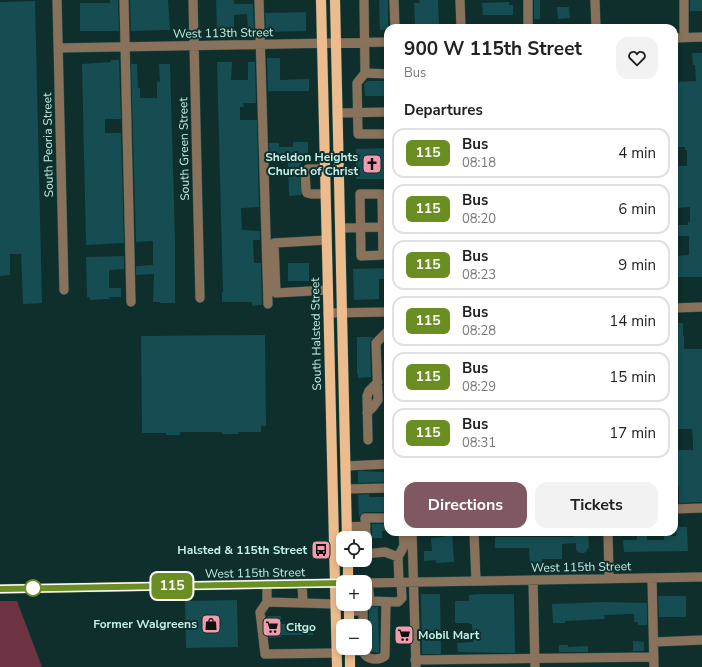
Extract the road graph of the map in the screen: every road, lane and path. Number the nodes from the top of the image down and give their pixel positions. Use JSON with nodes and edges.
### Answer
{"nodes":[{"id":1,"x":57,"y":0,"type":"edge"},
{"id":2,"x":124,"y":0,"type":"edge"},
{"id":3,"x":193,"y":0,"type":"edge"},
{"id":4,"x":260,"y":0,"type":"edge"},
{"id":5,"x":321,"y":0,"type":"edge"},
{"id":6,"x":335,"y":0,"type":"edge"},
{"id":7,"x":364,"y":0,"type":"edge"},
{"id":8,"x":394,"y":0,"type":"edge"},
{"id":9,"x":460,"y":0,"type":"edge"},
{"id":10,"x":528,"y":0,"type":"edge"},
{"id":11,"x":595,"y":0,"type":"edge"},
{"id":12,"x":682,"y":5,"type":"edge"},
{"id":13,"x":395,"y":24,"type":"edge"},
{"id":14,"x":461,"y":24,"type":"edge"},
{"id":15,"x":528,"y":24,"type":"edge"},
{"id":16,"x":596,"y":24,"type":"edge"},
{"id":17,"x":684,"y":37,"type":"junction"},
{"id":18,"x":702,"y":37,"type":"edge"},
{"id":19,"x":678,"y":38,"type":"edge"},
{"id":20,"x":364,"y":42,"type":"junction"},
{"id":21,"x":384,"y":42,"type":"edge"},
{"id":22,"x":336,"y":43,"type":"junction"},
{"id":23,"x":261,"y":44,"type":"junction"},
{"id":24,"x":322,"y":44,"type":"junction"},
{"id":25,"x":194,"y":46,"type":"junction"},
{"id":26,"x":126,"y":47,"type":"junction"},
{"id":27,"x":58,"y":48,"type":"junction"},
{"id":28,"x":365,"y":73,"type":"junction"},
{"id":29,"x":384,"y":74,"type":"edge"},
{"id":30,"x":357,"y":112,"type":"junction"},
{"id":31,"x":384,"y":112,"type":"edge"},
{"id":32,"x":337,"y":113,"type":"junction"},
{"id":33,"x":384,"y":134,"type":"edge"},
{"id":34,"x":325,"y":169,"type":"junction"},
{"id":35,"x":325,"y":194,"type":"junction"},
{"id":36,"x":360,"y":227,"type":"junction"},
{"id":37,"x":382,"y":227,"type":"junction"},
{"id":38,"x":340,"y":228,"type":"junction"},
{"id":39,"x":327,"y":240,"type":"junction"},
{"id":40,"x":64,"y":290,"type":"dead end"},
{"id":41,"x":328,"y":290,"type":"junction"},
{"id":42,"x":200,"y":298,"type":"dead end"},
{"id":43,"x":132,"y":302,"type":"dead end"},
{"id":44,"x":268,"y":304,"type":"dead end"},
{"id":45,"x":702,"y":307,"type":"edge"},
{"id":46,"x":678,"y":308,"type":"edge"},
{"id":47,"x":384,"y":312,"type":"edge"},
{"id":48,"x":342,"y":313,"type":"junction"},
{"id":49,"x":328,"y":314,"type":"junction"},
{"id":50,"x":384,"y":335,"type":"edge"},
{"id":51,"x":368,"y":440,"type":"dead end"},
{"id":52,"x":384,"y":464,"type":"edge"},
{"id":53,"x":346,"y":466,"type":"junction"},
{"id":54,"x":384,"y":488,"type":"edge"},
{"id":55,"x":346,"y":489,"type":"junction"},
{"id":56,"x":678,"y":508,"type":"edge"},
{"id":57,"x":702,"y":508,"type":"edge"},
{"id":58,"x":384,"y":518,"type":"edge"},
{"id":59,"x":366,"y":526,"type":"junction"},
{"id":60,"x":347,"y":527,"type":"junction"},
{"id":61,"x":347,"y":531,"type":"edge"},
{"id":62,"x":366,"y":531,"type":"edge"},
{"id":63,"x":403,"y":536,"type":"edge"},
{"id":64,"x":412,"y":536,"type":"edge"},
{"id":65,"x":474,"y":536,"type":"edge"},
{"id":66,"x":608,"y":536,"type":"edge"},
{"id":67,"x":372,"y":553,"type":"edge"},
{"id":68,"x":398,"y":557,"type":"junction"},
{"id":69,"x":339,"y":575,"type":"edge"},
{"id":70,"x":702,"y":577,"type":"edge"},
{"id":71,"x":609,"y":578,"type":"junction"},
{"id":72,"x":652,"y":578,"type":"junction"},
{"id":73,"x":533,"y":580,"type":"junction"},
{"id":74,"x":476,"y":581,"type":"junction"},
{"id":75,"x":400,"y":582,"type":"junction"},
{"id":76,"x":413,"y":582,"type":"junction"},
{"id":77,"x":336,"y":583,"type":"edge"},
{"id":78,"x":372,"y":583,"type":"edge"},
{"id":79,"x":267,"y":584,"type":"junction"},
{"id":80,"x":302,"y":584,"type":"junction"},
{"id":81,"x":0,"y":589,"type":"edge"},
{"id":82,"x":336,"y":599,"type":"edge"},
{"id":83,"x":372,"y":601,"type":"edge"},
{"id":84,"x":267,"y":602,"type":"junction"},
{"id":85,"x":303,"y":602,"type":"junction"},
{"id":86,"x":386,"y":602,"type":"junction"},
{"id":87,"x":335,"y":604,"type":"junction"},
{"id":88,"x":363,"y":611,"type":"edge"},
{"id":89,"x":363,"y":619,"type":"edge"},
{"id":90,"x":702,"y":640,"type":"edge"},
{"id":91,"x":654,"y":642,"type":"junction"},
{"id":92,"x":336,"y":653,"type":"joint"},
{"id":93,"x":336,"y":655,"type":"edge"},
{"id":94,"x":350,"y":655,"type":"edge"},
{"id":95,"x":365,"y":655,"type":"edge"},
{"id":96,"x":654,"y":657,"type":"junction"},
{"id":97,"x":535,"y":663,"type":"edge"},
{"id":98,"x":416,"y":664,"type":"edge"},
{"id":99,"x":337,"y":667,"type":"edge"},
{"id":100,"x":350,"y":667,"type":"edge"},
{"id":101,"x":654,"y":667,"type":"edge"}],
"edges":[{"from":1,"to":27,"type":"street","name":"South Peoria Street"},
{"from":2,"to":26,"type":"street"},
{"from":3,"to":25,"type":"street","name":"South Green Street"},
{"from":4,"to":23,"type":"street"},
{"from":5,"to":24,"type":"main road","name":"South Halsted Street"},
{"from":6,"to":22,"type":"main road"},
{"from":7,"to":20,"type":"street"},
{"from":8,"to":13,"type":"street"},
{"from":9,"to":14,"type":"street"},
{"from":10,"to":15,"type":"street"},
{"from":11,"to":16,"type":"street"},
{"from":12,"to":17,"type":"street"},
{"from":17,"to":18,"type":"street"},
{"from":17,"to":19,"type":"street"},
{"from":20,"to":21,"type":"street","name":"West 113th Street"},
{"from":20,"to":22,"type":"street","name":"West 113th Street"},
{"from":20,"to":28,"type":"street"},
{"from":22,"to":24,"type":"street","name":"West 113th Street"},
{"from":22,"to":32,"type":"main road"},
{"from":23,"to":24,"type":"street","name":"West 113th Street"},
{"from":23,"to":25,"type":"street","name":"West 113th Street"},
{"from":23,"to":44,"type":"street"},
{"from":24,"to":34,"type":"main road","name":"South Halsted Street"},
{"from":25,"to":26,"type":"street","name":"West 113th Street"},
{"from":25,"to":42,"type":"street","name":"South Green Street"},
{"from":26,"to":27,"type":"street","name":"West 113th Street"},
{"from":26,"to":43,"type":"street"},
{"from":27,"to":40,"type":"street","name":"South Peoria Street"},
{"from":28,"to":29,"type":"street"},
{"from":28,"to":30,"type":"street"},
{"from":30,"to":31,"type":"street"},
{"from":30,"to":32,"type":"street"},
{"from":30,"to":33,"type":"street"},
{"from":32,"to":38,"type":"main road"},
{"from":34,"to":35,"type":"main road","name":"South Halsted Street"},
{"from":34,"to":35,"type":"street"},
{"from":35,"to":39,"type":"main road","name":"South Halsted Street"},
{"from":36,"to":37,"type":"street"},
{"from":36,"to":37,"type":"street"},
{"from":36,"to":37,"type":"street"},
{"from":36,"to":38,"type":"street"},
{"from":38,"to":48,"type":"main road"},
{"from":39,"to":41,"type":"main road","name":"South Halsted Street"},
{"from":39,"to":41,"type":"street"},
{"from":41,"to":49,"type":"main road","name":"South Halsted Street"},
{"from":45,"to":46,"type":"street"},
{"from":47,"to":48,"type":"street"},
{"from":48,"to":49,"type":"street"},
{"from":48,"to":53,"type":"main road"},
{"from":49,"to":69,"type":"main road","name":"South Halsted Street"},
{"from":50,"to":51,"type":"street"},
{"from":52,"to":53,"type":"street"},
{"from":53,"to":55,"type":"main road"},
{"from":54,"to":55,"type":"street"},
{"from":55,"to":60,"type":"main road"},
{"from":56,"to":57,"type":"street"},
{"from":58,"to":59,"type":"street"},
{"from":59,"to":60,"type":"street"},
{"from":59,"to":62,"type":"street"},
{"from":60,"to":61,"type":"main road"},
{"from":63,"to":68,"type":"street"},
{"from":64,"to":76,"type":"street"},
{"from":65,"to":74,"type":"street"},
{"from":66,"to":71,"type":"street"},
{"from":67,"to":68,"type":"street"},
{"from":68,"to":75,"type":"street"},
{"from":70,"to":72,"type":"street","name":"West 115th Street"},
{"from":71,"to":72,"type":"street","name":"West 115th Street"},
{"from":71,"to":73,"type":"street","name":"West 115th Street"},
{"from":72,"to":91,"type":"street"},
{"from":73,"to":74,"type":"street","name":"West 115th Street"},
{"from":73,"to":97,"type":"street"},
{"from":74,"to":76,"type":"street","name":"West 115th Street"},
{"from":75,"to":76,"type":"street","name":"West 115th Street"},
{"from":75,"to":78,"type":"street","name":"West 115th Street"},
{"from":75,"to":86,"type":"street"},
{"from":76,"to":98,"type":"street"},
{"from":77,"to":80,"type":"street","name":"West 115th Street"},
{"from":79,"to":80,"type":"street","name":"West 115th Street"},
{"from":79,"to":81,"type":"street","name":"West 115th Street"},
{"from":79,"to":84,"type":"street"},
{"from":80,"to":85,"type":"street"},
{"from":82,"to":87,"type":"main road","name":"South Halsted Street"},
{"from":83,"to":86,"type":"street"},
{"from":84,"to":85,"type":"street"},
{"from":84,"to":92,"type":"street"},
{"from":85,"to":87,"type":"street"},
{"from":86,"to":95,"type":"street"},
{"from":87,"to":92,"type":"main road","name":"South Halsted Street"},
{"from":88,"to":89,"type":"street"},
{"from":90,"to":91,"type":"street"},
{"from":91,"to":96,"type":"street"},
{"from":93,"to":99,"type":"main road","name":"South Halsted Street"},
{"from":94,"to":100,"type":"main road"},
{"from":96,"to":97,"type":"street"},
{"from":96,"to":101,"type":"street"},
{"from":97,"to":98,"type":"street"}]}
